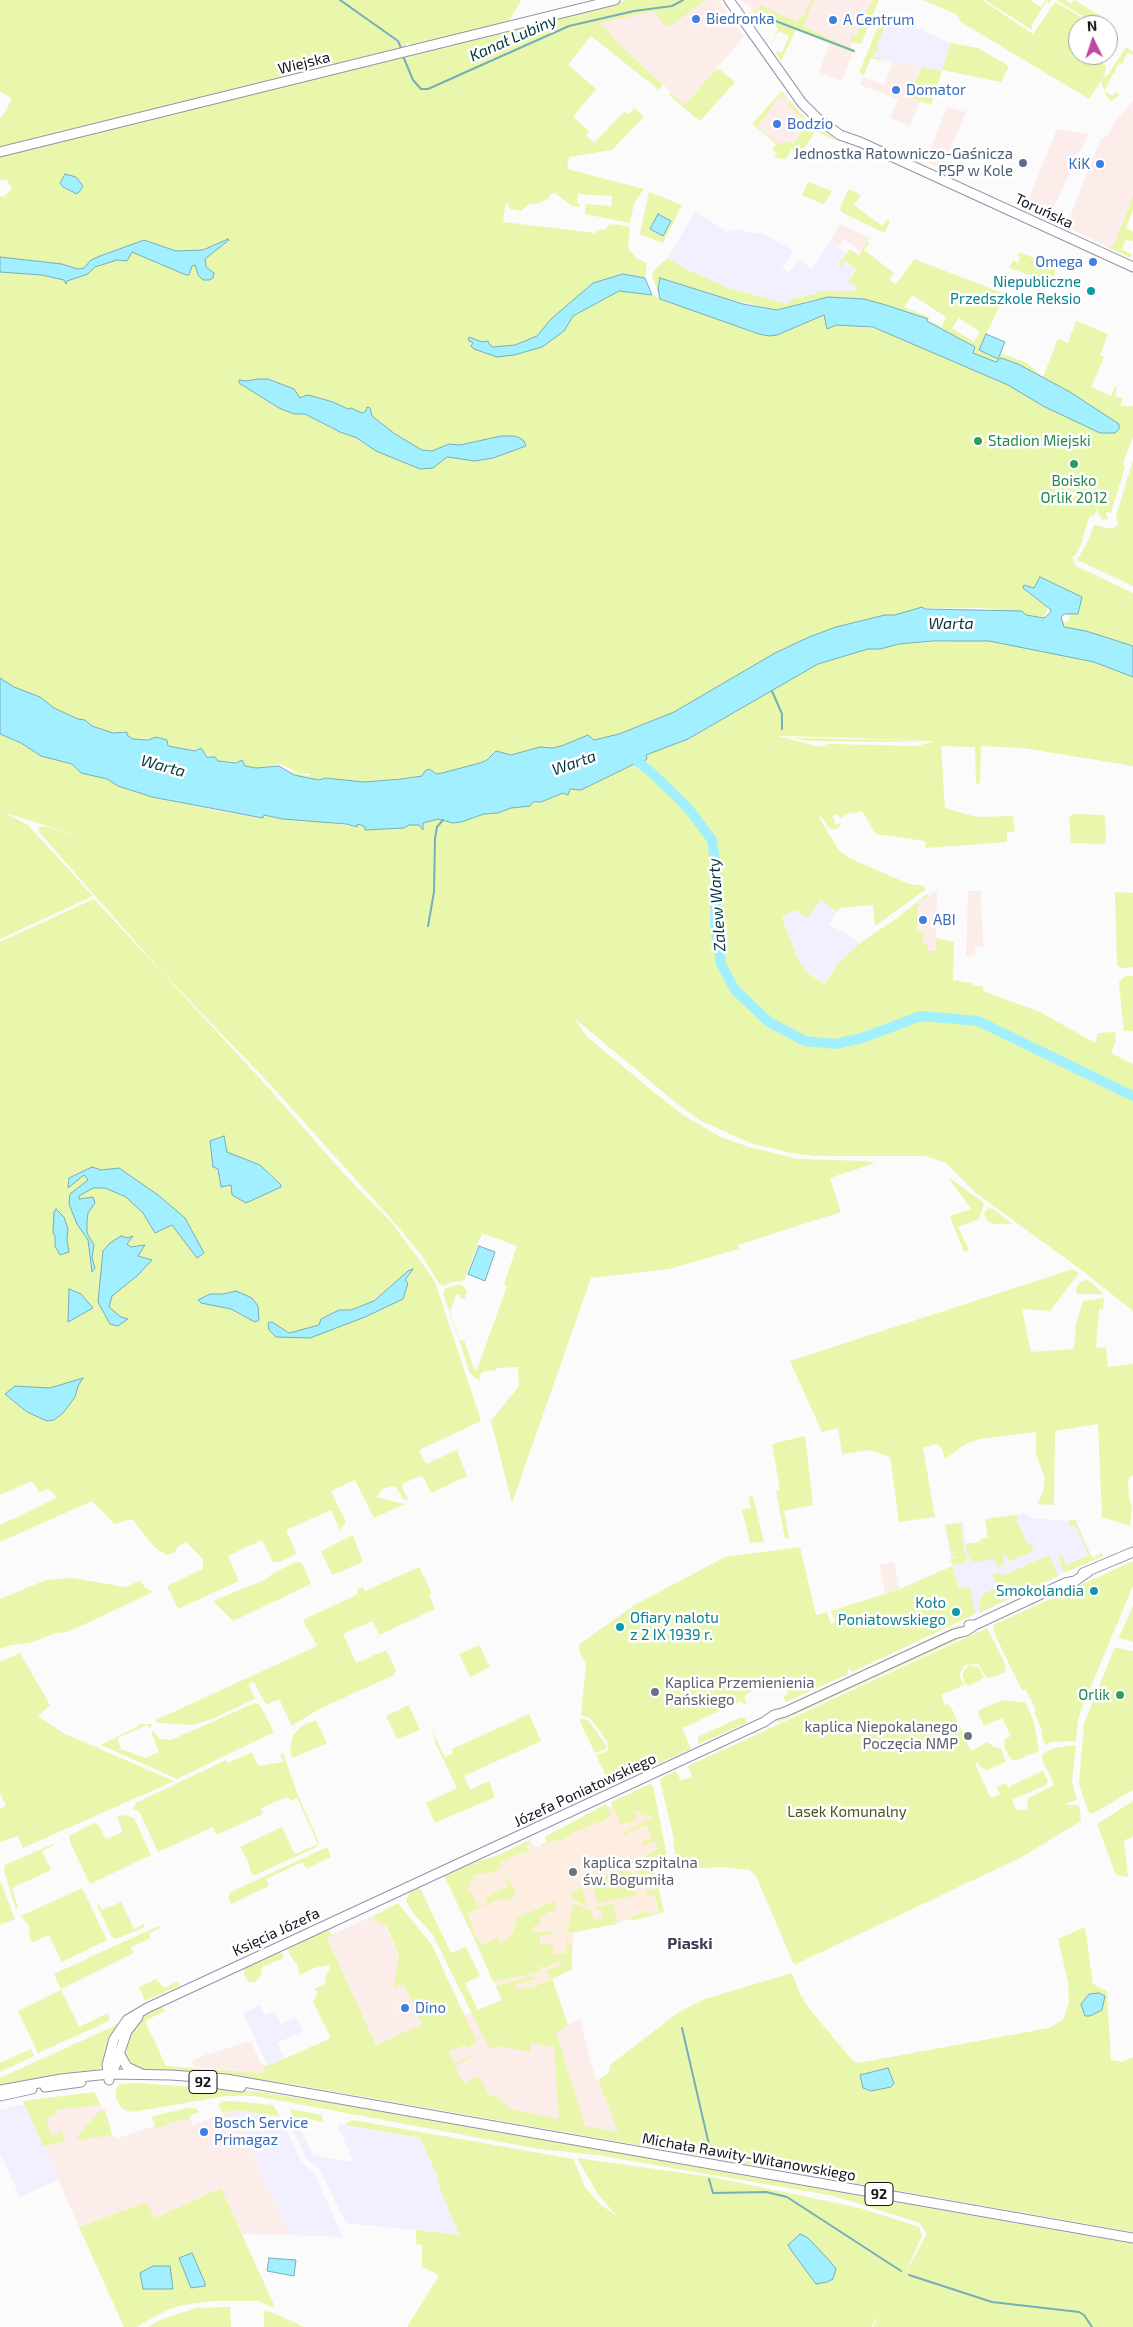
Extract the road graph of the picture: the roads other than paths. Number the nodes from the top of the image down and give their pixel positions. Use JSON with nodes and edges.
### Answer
{"nodes":[{"id":1,"x":615,"y":0,"type":"edge"},
{"id":2,"x":729,"y":0,"type":"edge"},
{"id":3,"x":0,"y":152,"type":"edge"},
{"id":4,"x":1133,"y":268,"type":"edge"},
{"id":5,"x":1133,"y":1552,"type":"edge"},
{"id":6,"x":417,"y":1882,"type":"joint"},
{"id":7,"x":147,"y":2008,"type":"junction"},
{"id":8,"x":119,"y":2053,"type":"junction"},
{"id":9,"x":107,"y":2065,"type":"junction"},
{"id":10,"x":142,"y":2074,"type":"junction"},
{"id":11,"x":94,"y":2075,"type":"junction"},
{"id":12,"x":109,"y":2077,"type":"junction"},
{"id":13,"x":0,"y":2090,"type":"edge"},
{"id":14,"x":296,"y":2092,"type":"junction"},
{"id":15,"x":0,"y":2096,"type":"edge"},
{"id":16,"x":1133,"y":2238,"type":"edge"}],
"edges":[{"from":1,"to":3,"type":"street","name":"Wiejska"},
{"from":2,"to":4,"type":"street","name":"Toruńska"},
{"from":5,"to":6,"type":"street","name":"Józefa Poniatowskiego"},
{"from":6,"to":7,"type":"street","name":"Księcia Józefa"},
{"from":7,"to":8,"type":"street","name":"Księcia Józefa"},
{"from":7,"to":9,"type":"street","name":"Księcia Józefa"},
{"from":8,"to":10,"type":"street"},
{"from":8,"to":12,"type":"street","name":"Księcia Józefa"},
{"from":9,"to":11,"type":"street"},
{"from":9,"to":12,"type":"street","name":"Księcia Józefa"},
{"from":10,"to":12,"type":"street","number":"92"},
{"from":10,"to":14,"type":"street","number":"92"},
{"from":11,"to":12,"type":"street","number":"92"},
{"from":11,"to":13,"type":"street","number":"92"},
{"from":12,"to":14,"type":"street","number":"92"},
{"from":12,"to":15,"type":"street","number":"92"},
{"from":14,"to":16,"type":"street","name":"Michała Rawity-Witanowskiego","number":"92"}]}
